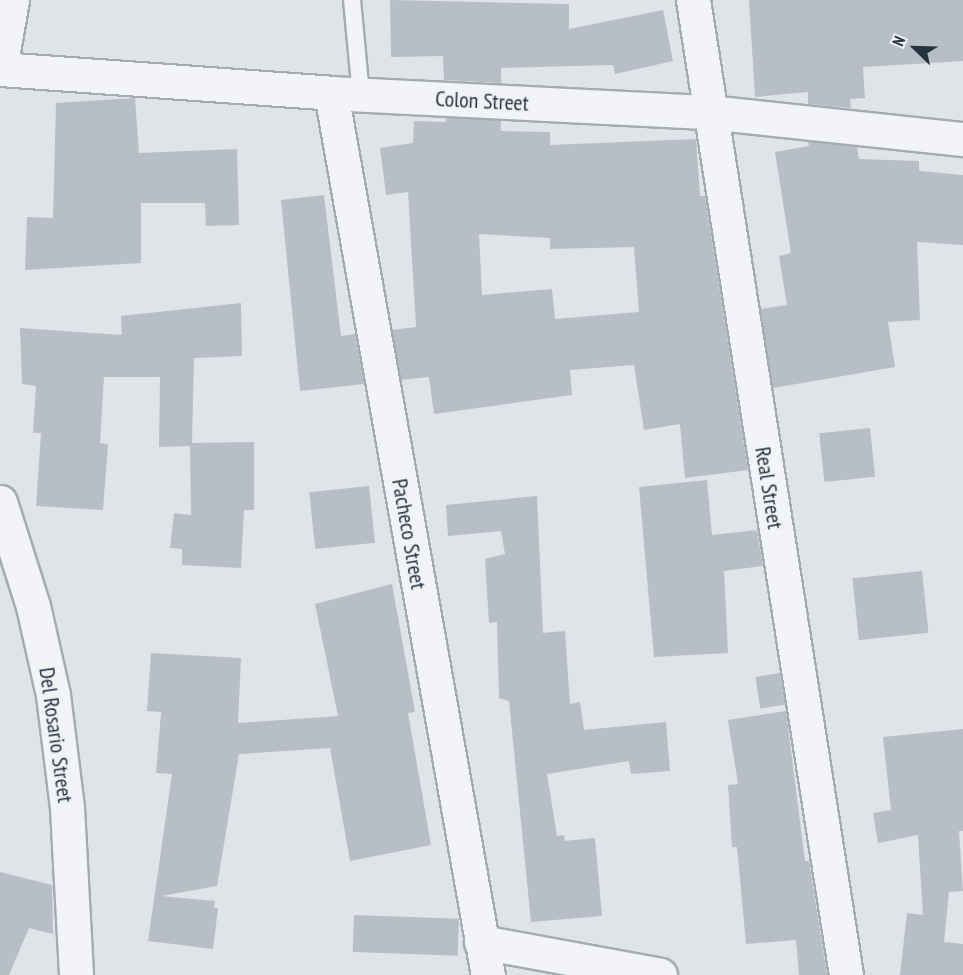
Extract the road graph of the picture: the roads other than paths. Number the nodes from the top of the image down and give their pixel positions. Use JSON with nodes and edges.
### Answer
{"nodes":[{"id":1,"x":12,"y":0,"type":"edge"},
{"id":2,"x":352,"y":0,"type":"edge"},
{"id":3,"x":693,"y":0,"type":"edge"},
{"id":4,"x":0,"y":69,"type":"edge"},
{"id":5,"x":346,"y":94,"type":"junction"},
{"id":6,"x":709,"y":112,"type":"junction"},
{"id":7,"x":963,"y":139,"type":"edge"},
{"id":8,"x":0,"y":502,"type":"edge"},
{"id":9,"x":481,"y":942,"type":"junction"},
{"id":10,"x":76,"y":975,"type":"edge"},
{"id":11,"x":488,"y":975,"type":"edge"},
{"id":12,"x":660,"y":975,"type":"edge"},
{"id":13,"x":846,"y":975,"type":"edge"}],
"edges":[{"from":1,"to":4,"type":"street"},
{"from":2,"to":5,"type":"lane"},
{"from":3,"to":6,"type":"street","name":"Real Street"},
{"from":4,"to":5,"type":"street","name":"Colon Street"},
{"from":5,"to":6,"type":"street","name":"Colon Street"},
{"from":5,"to":9,"type":"street","name":"Pacheco Street"},
{"from":6,"to":7,"type":"street","name":"Colon Street"},
{"from":6,"to":13,"type":"street","name":"Real Street"},
{"from":8,"to":10,"type":"street","name":"Del Rosario Street"},
{"from":9,"to":11,"type":"street","name":"Pacheco Street"},
{"from":9,"to":12,"type":"street"}]}
